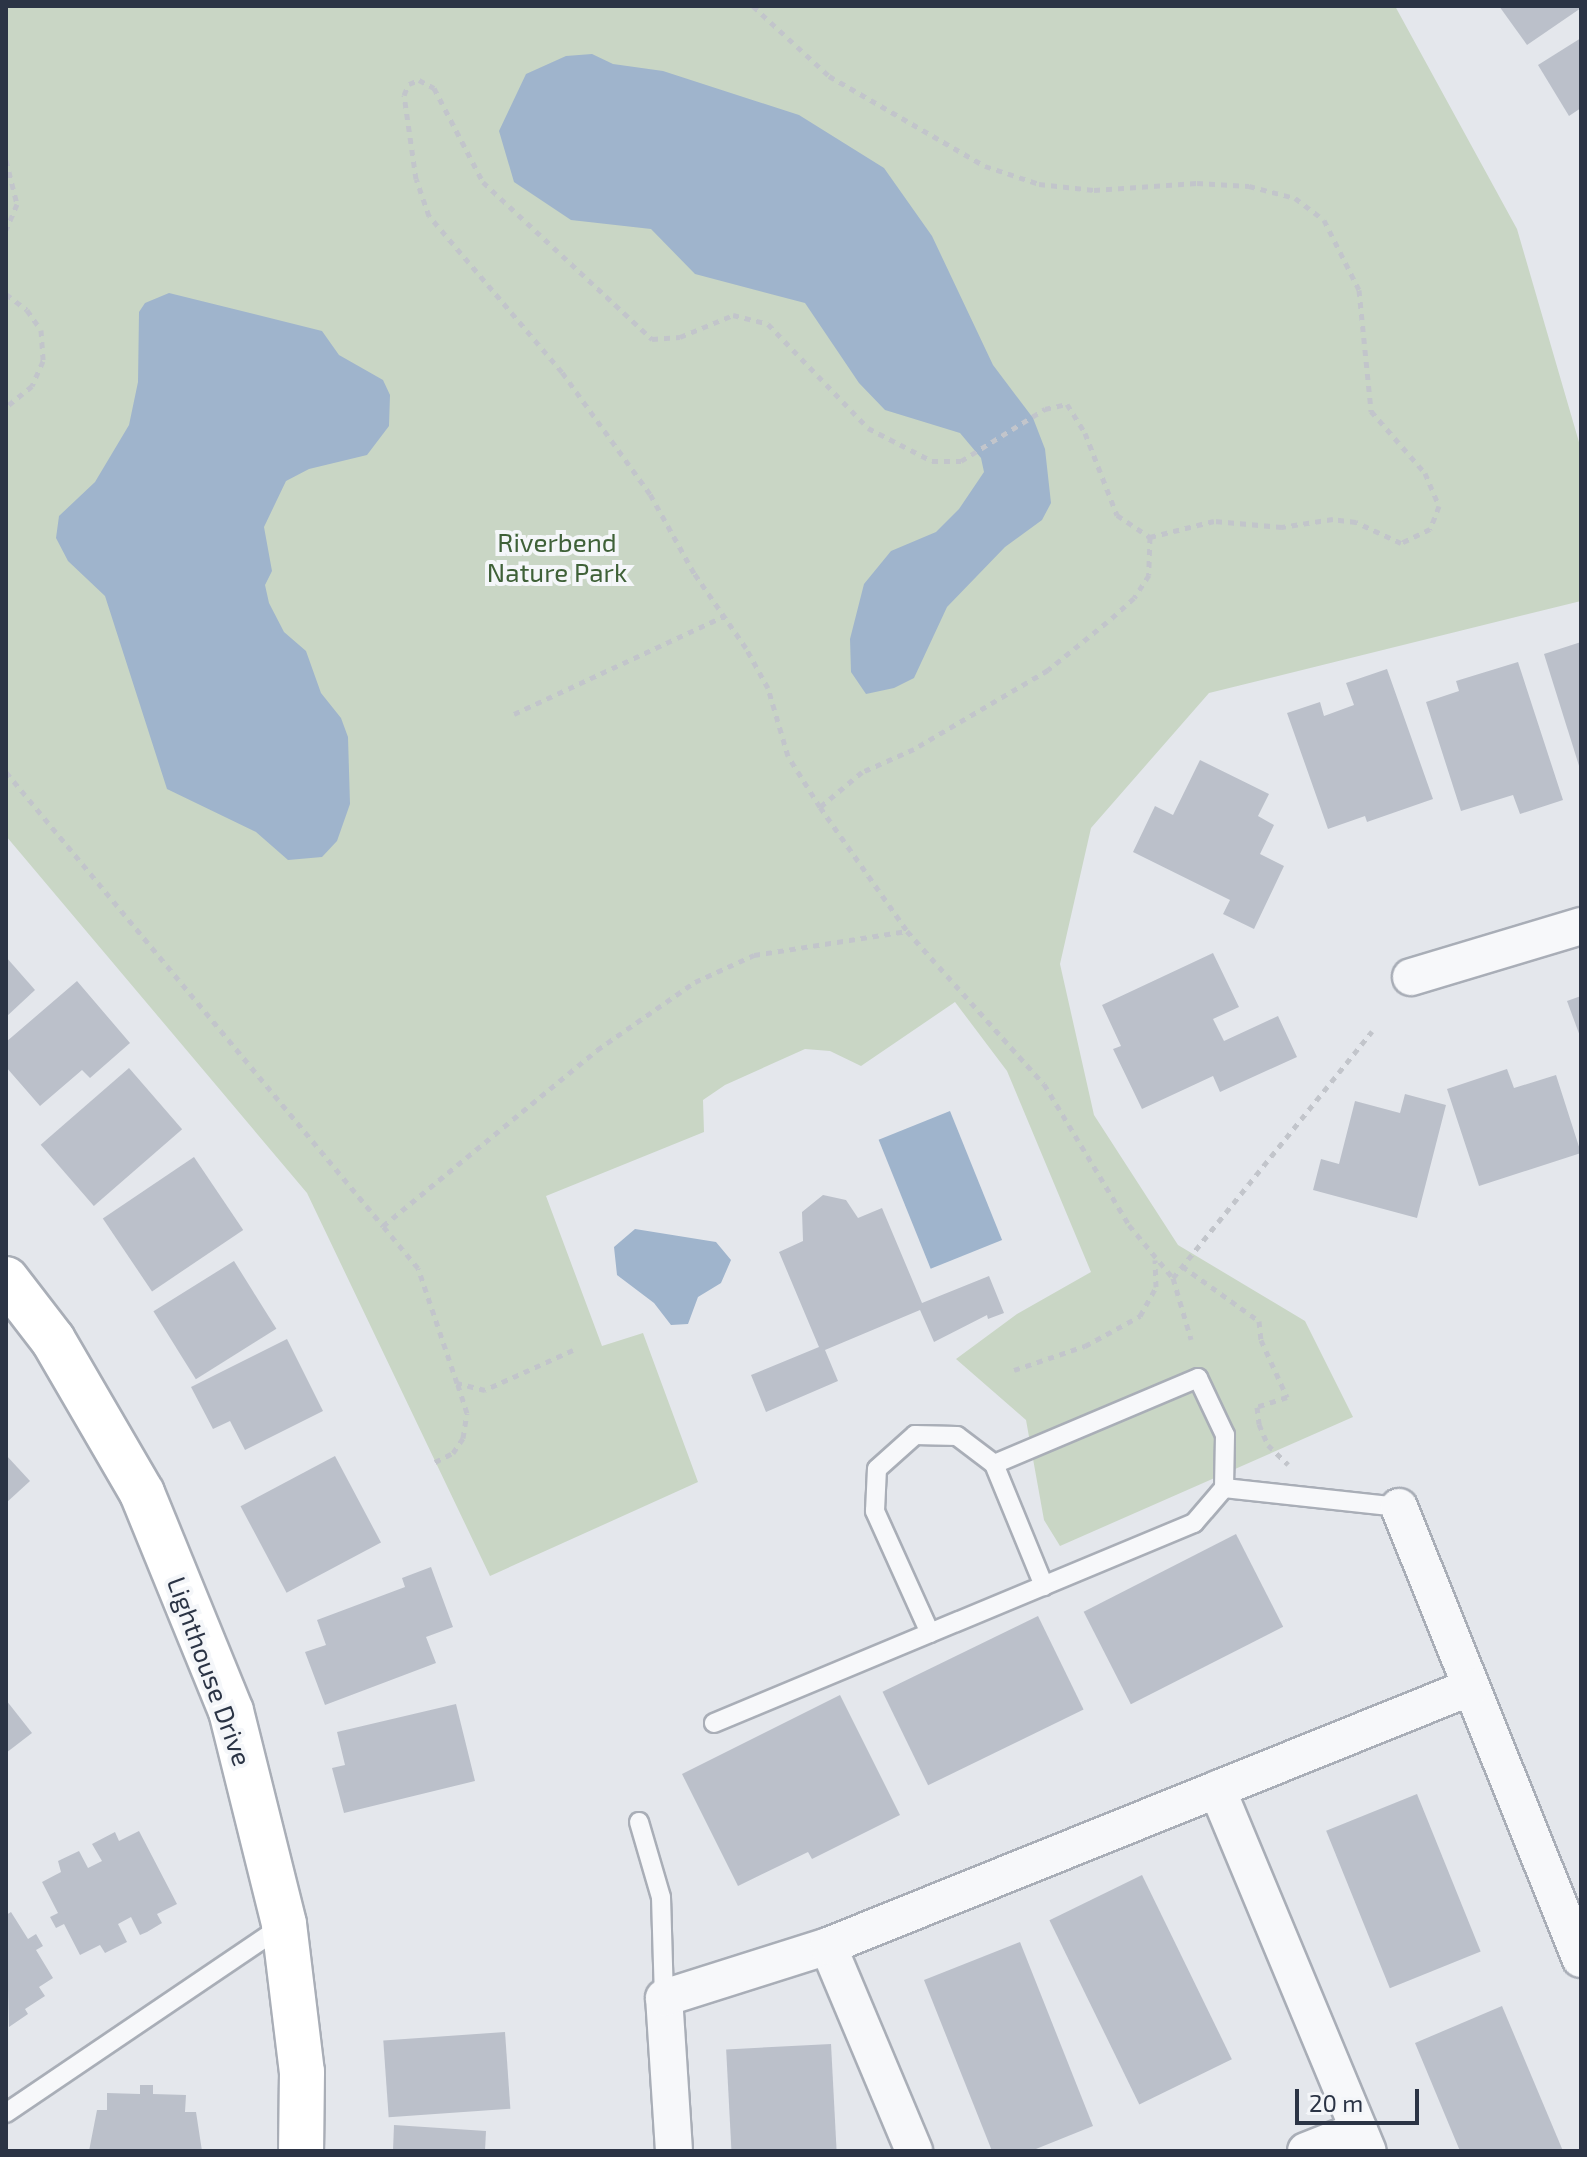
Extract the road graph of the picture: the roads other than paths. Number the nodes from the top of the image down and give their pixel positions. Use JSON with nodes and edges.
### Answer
{"nodes":[{"id":1,"x":1581,"y":926,"type":"edge"},
{"id":2,"x":1411,"y":977,"type":"dead end"},
{"id":3,"x":6,"y":1279,"type":"edge"},
{"id":4,"x":994,"y":1464,"type":"junction"},
{"id":5,"x":1224,"y":1488,"type":"junction"},
{"id":6,"x":1399,"y":1507,"type":"joint"},
{"id":7,"x":1044,"y":1586,"type":"junction"},
{"id":8,"x":930,"y":1633,"type":"junction"},
{"id":9,"x":1471,"y":1687,"type":"junction"},
{"id":10,"x":714,"y":1723,"type":"dead end"},
{"id":11,"x":1217,"y":1789,"type":"junction"},
{"id":12,"x":639,"y":1822,"type":"dead end"},
{"id":13,"x":284,"y":1924,"type":"junction"},
{"id":14,"x":828,"y":1946,"type":"junction"},
{"id":15,"x":1581,"y":1959,"type":"edge"},
{"id":16,"x":664,"y":1998,"type":"junction"},
{"id":17,"x":6,"y":2113,"type":"edge"},
{"id":18,"x":1364,"y":2140,"type":"edge"},
{"id":19,"x":301,"y":2151,"type":"edge"},
{"id":20,"x":674,"y":2151,"type":"edge"},
{"id":21,"x":914,"y":2151,"type":"edge"},
{"id":22,"x":1306,"y":2151,"type":"edge"}],
"edges":[{"from":1,"to":2,"type":"street"},
{"from":3,"to":13,"type":"street","name":"Lighthouse Drive"},
{"from":4,"to":5,"type":"lane"},
{"from":4,"to":7,"type":"lane"},
{"from":4,"to":8,"type":"lane"},
{"from":5,"to":6,"type":"lane"},
{"from":5,"to":7,"type":"lane"},
{"from":6,"to":9,"type":"street"},
{"from":7,"to":8,"type":"lane"},
{"from":8,"to":10,"type":"lane"},
{"from":9,"to":11,"type":"street"},
{"from":9,"to":15,"type":"street"},
{"from":11,"to":14,"type":"street"},
{"from":11,"to":18,"type":"street"},
{"from":12,"to":16,"type":"lane"},
{"from":13,"to":17,"type":"lane"},
{"from":13,"to":19,"type":"street","name":"Lighthouse Drive"},
{"from":14,"to":16,"type":"street"},
{"from":14,"to":21,"type":"street"},
{"from":16,"to":20,"type":"street"},
{"from":18,"to":22,"type":"street"}]}
